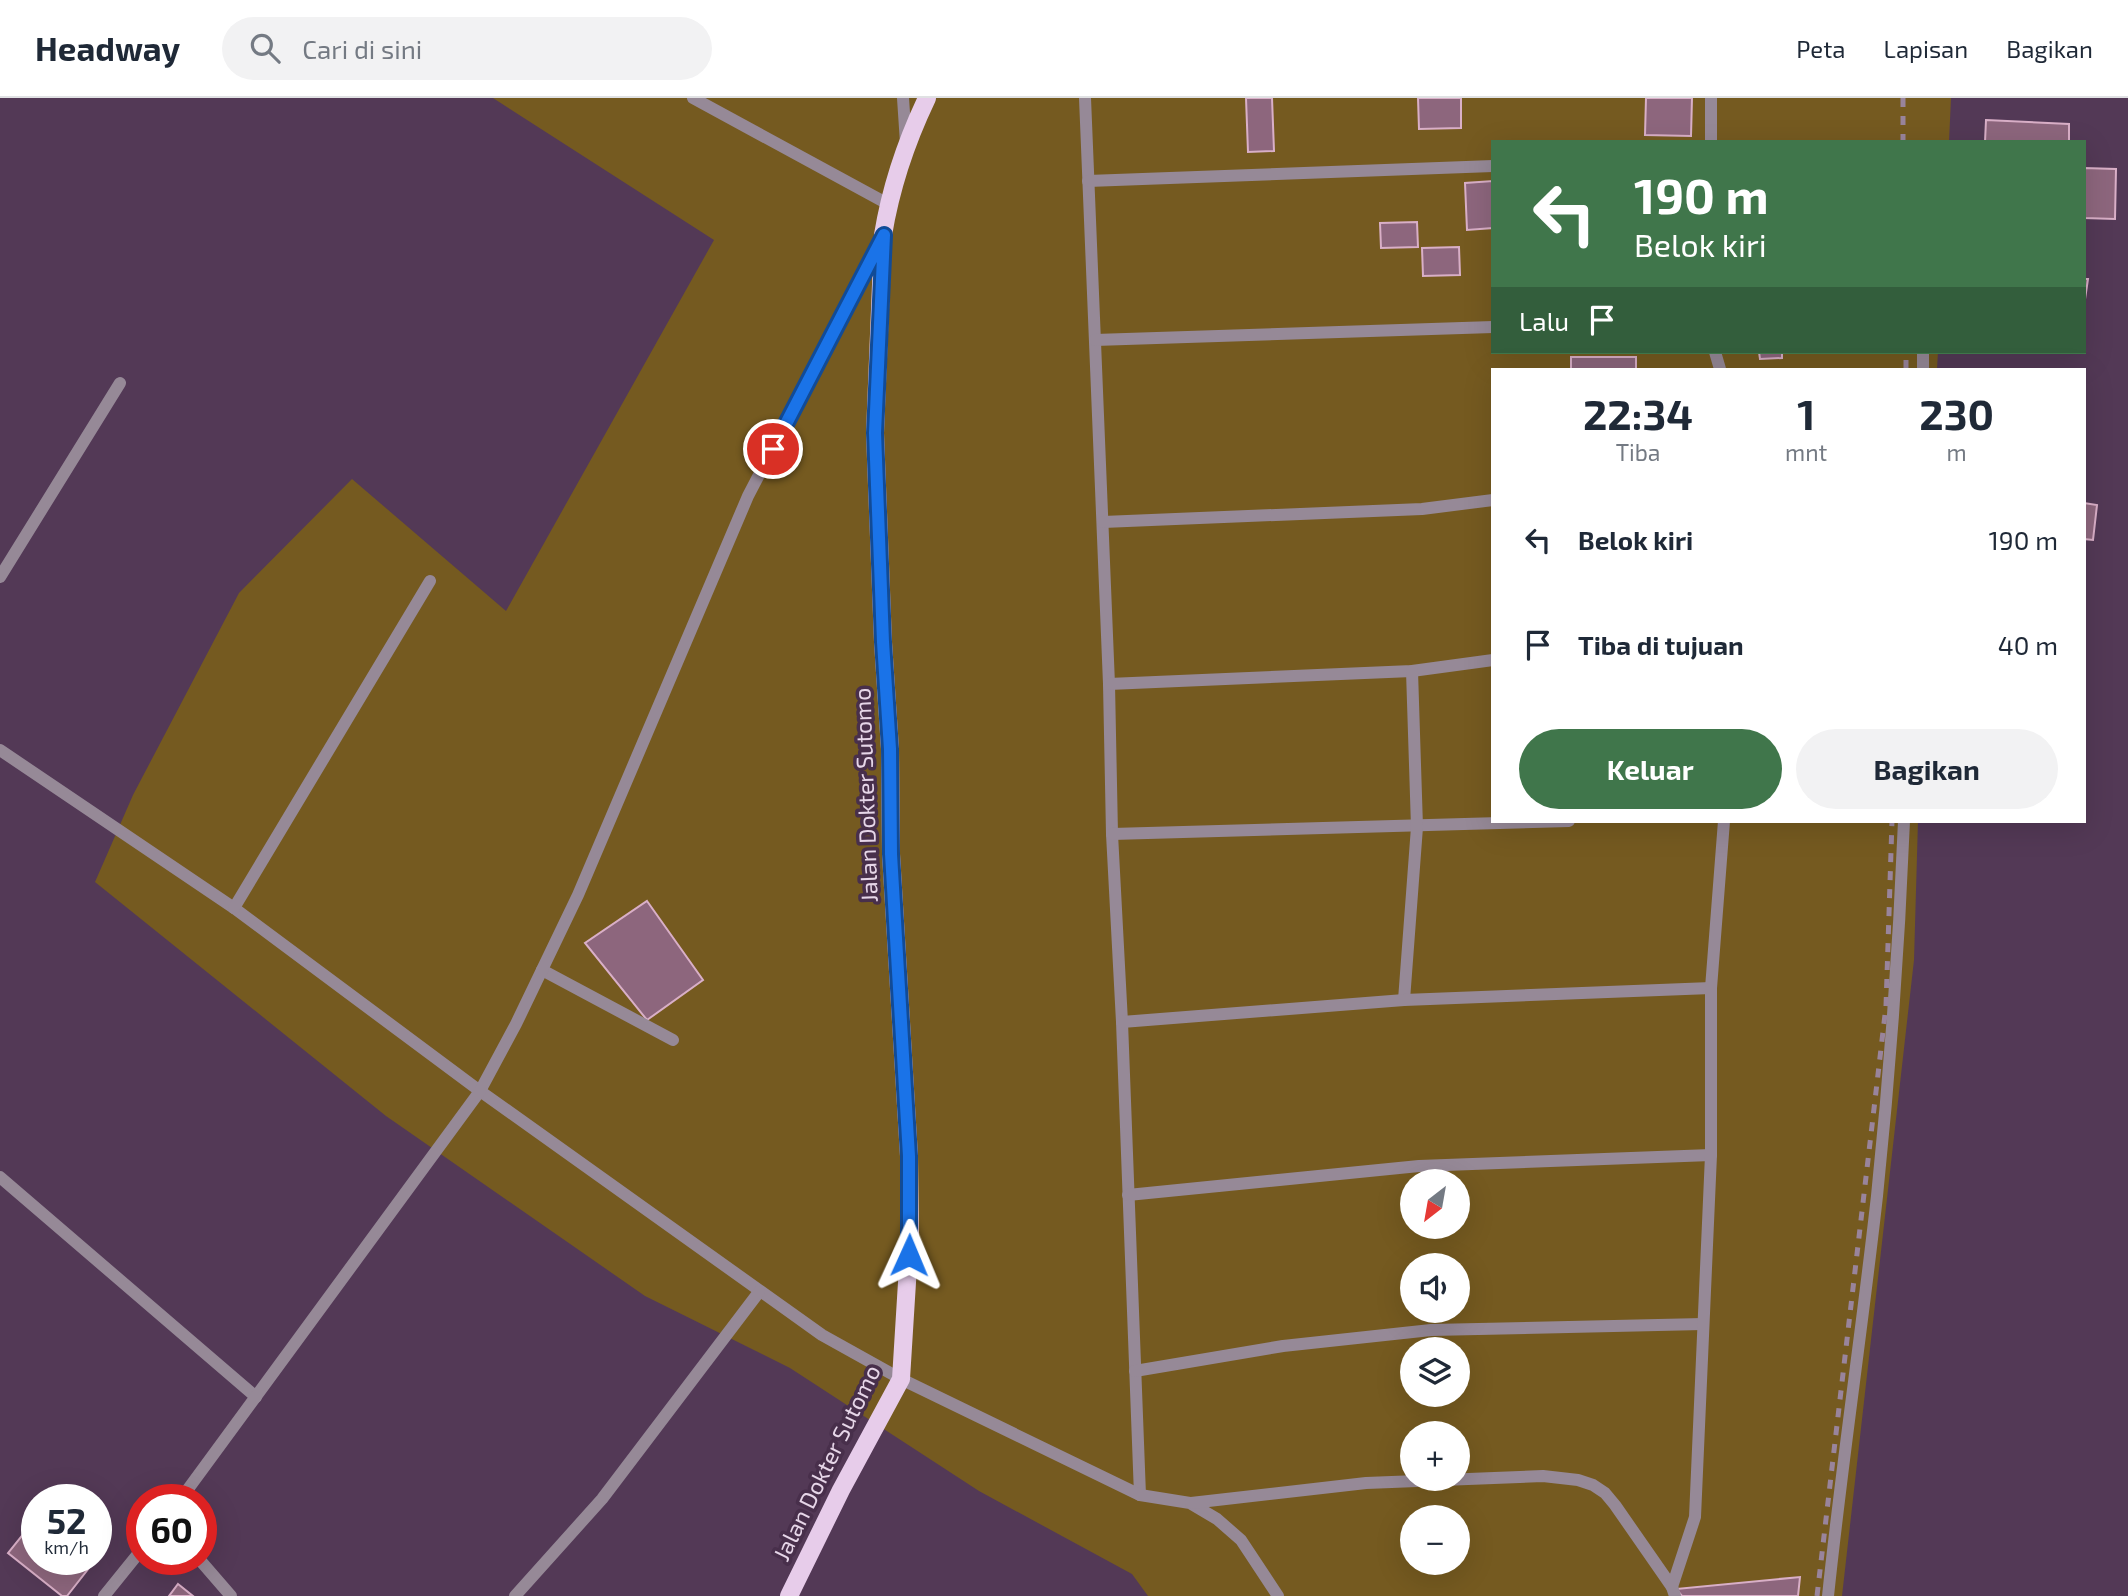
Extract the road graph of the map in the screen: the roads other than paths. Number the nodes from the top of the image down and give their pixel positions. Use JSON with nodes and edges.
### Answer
{"nodes":[{"id":1,"x":693,"y":98,"type":"edge"},
{"id":2,"x":903,"y":98,"type":"edge"},
{"id":3,"x":927,"y":98,"type":"edge"},
{"id":4,"x":1085,"y":98,"type":"edge"},
{"id":5,"x":1711,"y":98,"type":"edge"},
{"id":6,"x":1710,"y":140,"type":"edge"},
{"id":7,"x":906,"y":144,"type":"junction"},
{"id":8,"x":1491,"y":166,"type":"edge"},
{"id":9,"x":1088,"y":181,"type":"junction"},
{"id":10,"x":888,"y":204,"type":"junction"},
{"id":11,"x":884,"y":235,"type":"junction"},
{"id":12,"x":1491,"y":327,"type":"edge"},
{"id":13,"x":1095,"y":340,"type":"junction"},
{"id":14,"x":120,"y":383,"type":"dead end"},
{"id":15,"x":1491,"y":500,"type":"edge"},
{"id":16,"x":1103,"y":522,"type":"junction"},
{"id":17,"x":0,"y":577,"type":"edge"},
{"id":18,"x":430,"y":581,"type":"dead end"},
{"id":19,"x":1491,"y":660,"type":"edge"},
{"id":20,"x":1412,"y":671,"type":"junction"},
{"id":21,"x":1109,"y":684,"type":"junction"},
{"id":22,"x":0,"y":750,"type":"edge"},
{"id":23,"x":1518,"y":823,"type":"edge"},
{"id":24,"x":1724,"y":823,"type":"edge"},
{"id":25,"x":1904,"y":823,"type":"edge"},
{"id":26,"x":1417,"y":827,"type":"junction"},
{"id":27,"x":1112,"y":835,"type":"junction"},
{"id":28,"x":234,"y":908,"type":"junction"},
{"id":29,"x":542,"y":970,"type":"junction"},
{"id":30,"x":1711,"y":988,"type":"junction"},
{"id":31,"x":1404,"y":1000,"type":"junction"},
{"id":32,"x":1122,"y":1022,"type":"junction"},
{"id":33,"x":673,"y":1040,"type":"dead end"},
{"id":34,"x":480,"y":1091,"type":"junction"},
{"id":35,"x":1711,"y":1155,"type":"junction"},
{"id":36,"x":0,"y":1177,"type":"edge"},
{"id":37,"x":1128,"y":1195,"type":"junction"},
{"id":38,"x":759,"y":1292,"type":"junction"},
{"id":39,"x":1703,"y":1324,"type":"junction"},
{"id":40,"x":1135,"y":1371,"type":"junction"},
{"id":41,"x":901,"y":1379,"type":"junction"},
{"id":42,"x":256,"y":1397,"type":"junction"},
{"id":43,"x":192,"y":1484,"type":"edge"},
{"id":44,"x":1140,"y":1495,"type":"junction"},
{"id":45,"x":1190,"y":1503,"type":"junction"},
{"id":46,"x":126,"y":1569,"type":"edge"},
{"id":47,"x":213,"y":1575,"type":"edge"},
{"id":48,"x":1674,"y":1591,"type":"edge"},
{"id":49,"x":104,"y":1596,"type":"edge"},
{"id":50,"x":231,"y":1596,"type":"edge"},
{"id":51,"x":515,"y":1596,"type":"edge"},
{"id":52,"x":789,"y":1596,"type":"edge"},
{"id":53,"x":1278,"y":1596,"type":"edge"},
{"id":54,"x":1828,"y":1596,"type":"edge"}],
"edges":[{"from":1,"to":10,"type":"street"},
{"from":2,"to":7,"type":"street"},
{"from":3,"to":7,"type":"main road","name":"Jalan Dokter Sutomo"},
{"from":4,"to":9,"type":"street"},
{"from":5,"to":6,"type":"street"},
{"from":7,"to":10,"type":"main road","name":"Jalan Dokter Sutomo"},
{"from":8,"to":9,"type":"street"},
{"from":9,"to":13,"type":"street"},
{"from":10,"to":11,"type":"main road","name":"Jalan Dokter Sutomo"},
{"from":11,"to":29,"type":"street"},
{"from":11,"to":41,"type":"main road","name":"Jalan Dokter Sutomo"},
{"from":12,"to":13,"type":"street"},
{"from":13,"to":16,"type":"street"},
{"from":14,"to":17,"type":"street"},
{"from":15,"to":16,"type":"street"},
{"from":16,"to":21,"type":"street"},
{"from":18,"to":28,"type":"street"},
{"from":19,"to":20,"type":"street"},
{"from":20,"to":21,"type":"street"},
{"from":20,"to":26,"type":"street"},
{"from":21,"to":27,"type":"street"},
{"from":22,"to":28,"type":"street"},
{"from":23,"to":26,"type":"street"},
{"from":24,"to":30,"type":"street"},
{"from":25,"to":54,"type":"street"},
{"from":26,"to":27,"type":"street"},
{"from":26,"to":31,"type":"street"},
{"from":27,"to":32,"type":"street"},
{"from":28,"to":34,"type":"street"},
{"from":29,"to":33,"type":"street"},
{"from":29,"to":34,"type":"street"},
{"from":30,"to":31,"type":"street"},
{"from":30,"to":35,"type":"street"},
{"from":31,"to":32,"type":"street"},
{"from":32,"to":37,"type":"street"},
{"from":34,"to":38,"type":"street"},
{"from":34,"to":42,"type":"street"},
{"from":35,"to":37,"type":"street"},
{"from":35,"to":39,"type":"street"},
{"from":36,"to":42,"type":"street"},
{"from":37,"to":40,"type":"street"},
{"from":38,"to":41,"type":"street"},
{"from":38,"to":51,"type":"street"},
{"from":39,"to":40,"type":"street"},
{"from":39,"to":48,"type":"street"},
{"from":40,"to":44,"type":"street"},
{"from":41,"to":44,"type":"street"},
{"from":41,"to":52,"type":"main road","name":"Jalan Dokter Sutomo"},
{"from":42,"to":43,"type":"street"},
{"from":44,"to":45,"type":"street"},
{"from":45,"to":48,"type":"street"},
{"from":45,"to":53,"type":"street"},
{"from":46,"to":49,"type":"street"},
{"from":47,"to":50,"type":"street"}]}
